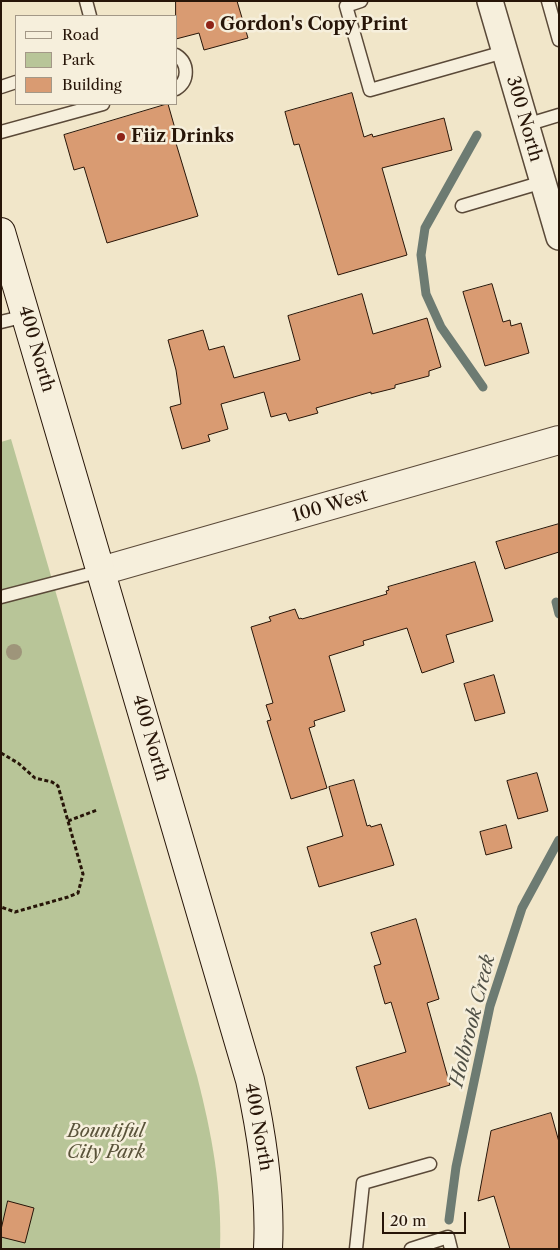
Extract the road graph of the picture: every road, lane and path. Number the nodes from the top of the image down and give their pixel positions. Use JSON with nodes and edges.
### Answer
{"nodes":[{"id":1,"x":86,"y":1,"type":"edge"},
{"id":2,"x":362,"y":1,"type":"edge"},
{"id":3,"x":490,"y":1,"type":"edge"},
{"id":4,"x":548,"y":1,"type":"edge"},
{"id":5,"x":90,"y":15,"type":"edge"},
{"id":6,"x":559,"y":40,"type":"edge"},
{"id":7,"x":504,"y":52,"type":"junction"},
{"id":8,"x":178,"y":57,"type":"edge"},
{"id":9,"x":15,"y":82,"type":"edge"},
{"id":10,"x":1,"y":87,"type":"edge"},
{"id":11,"x":178,"y":87,"type":"edge"},
{"id":12,"x":99,"y":105,"type":"edge"},
{"id":13,"x":559,"y":116,"type":"edge"},
{"id":14,"x":526,"y":125,"type":"junction"},
{"id":15,"x":1,"y":132,"type":"edge"},
{"id":16,"x":543,"y":182,"type":"junction"},
{"id":17,"x":462,"y":206,"type":"dead end"},
{"id":18,"x":1,"y":232,"type":"edge"},
{"id":19,"x":559,"y":237,"type":"edge"},
{"id":20,"x":14,"y":319,"type":"edge"},
{"id":21,"x":559,"y":440,"type":"edge"},
{"id":22,"x":101,"y":571,"type":"junction"},
{"id":23,"x":1,"y":597,"type":"edge"},
{"id":24,"x":1,"y":753,"type":"edge"},
{"id":25,"x":97,"y":810,"type":"dead end"},
{"id":26,"x":68,"y":821,"type":"junction"},
{"id":27,"x":1,"y":907,"type":"edge"},
{"id":28,"x":430,"y":1164,"type":"dead end"},
{"id":29,"x":268,"y":1249,"type":"edge"},
{"id":30,"x":356,"y":1249,"type":"edge"},
{"id":31,"x":411,"y":1249,"type":"edge"},
{"id":32,"x":452,"y":1249,"type":"edge"}],
"edges":[{"from":1,"to":5,"type":"lane"},
{"from":2,"to":7,"type":"lane"},
{"from":3,"to":7,"type":"street","name":"300 North"},
{"from":4,"to":6,"type":"lane"},
{"from":7,"to":14,"type":"street","name":"300 North"},
{"from":8,"to":11,"type":"lane"},
{"from":9,"to":10,"type":"lane"},
{"from":12,"to":15,"type":"lane"},
{"from":13,"to":14,"type":"lane"},
{"from":14,"to":16,"type":"street","name":"300 North"},
{"from":16,"to":17,"type":"lane"},
{"from":16,"to":19,"type":"street","name":"300 North"},
{"from":18,"to":20,"type":"main road","name":"400 North"},
{"from":20,"to":22,"type":"main road","name":"400 North"},
{"from":21,"to":22,"type":"main road","name":"100 West"},
{"from":22,"to":23,"type":"lane"},
{"from":22,"to":29,"type":"main road","name":"400 North"},
{"from":24,"to":26,"type":"path"},
{"from":25,"to":26,"type":"path"},
{"from":26,"to":27,"type":"path"},
{"from":28,"to":30,"type":"lane"},
{"from":31,"to":32,"type":"lane"}]}
